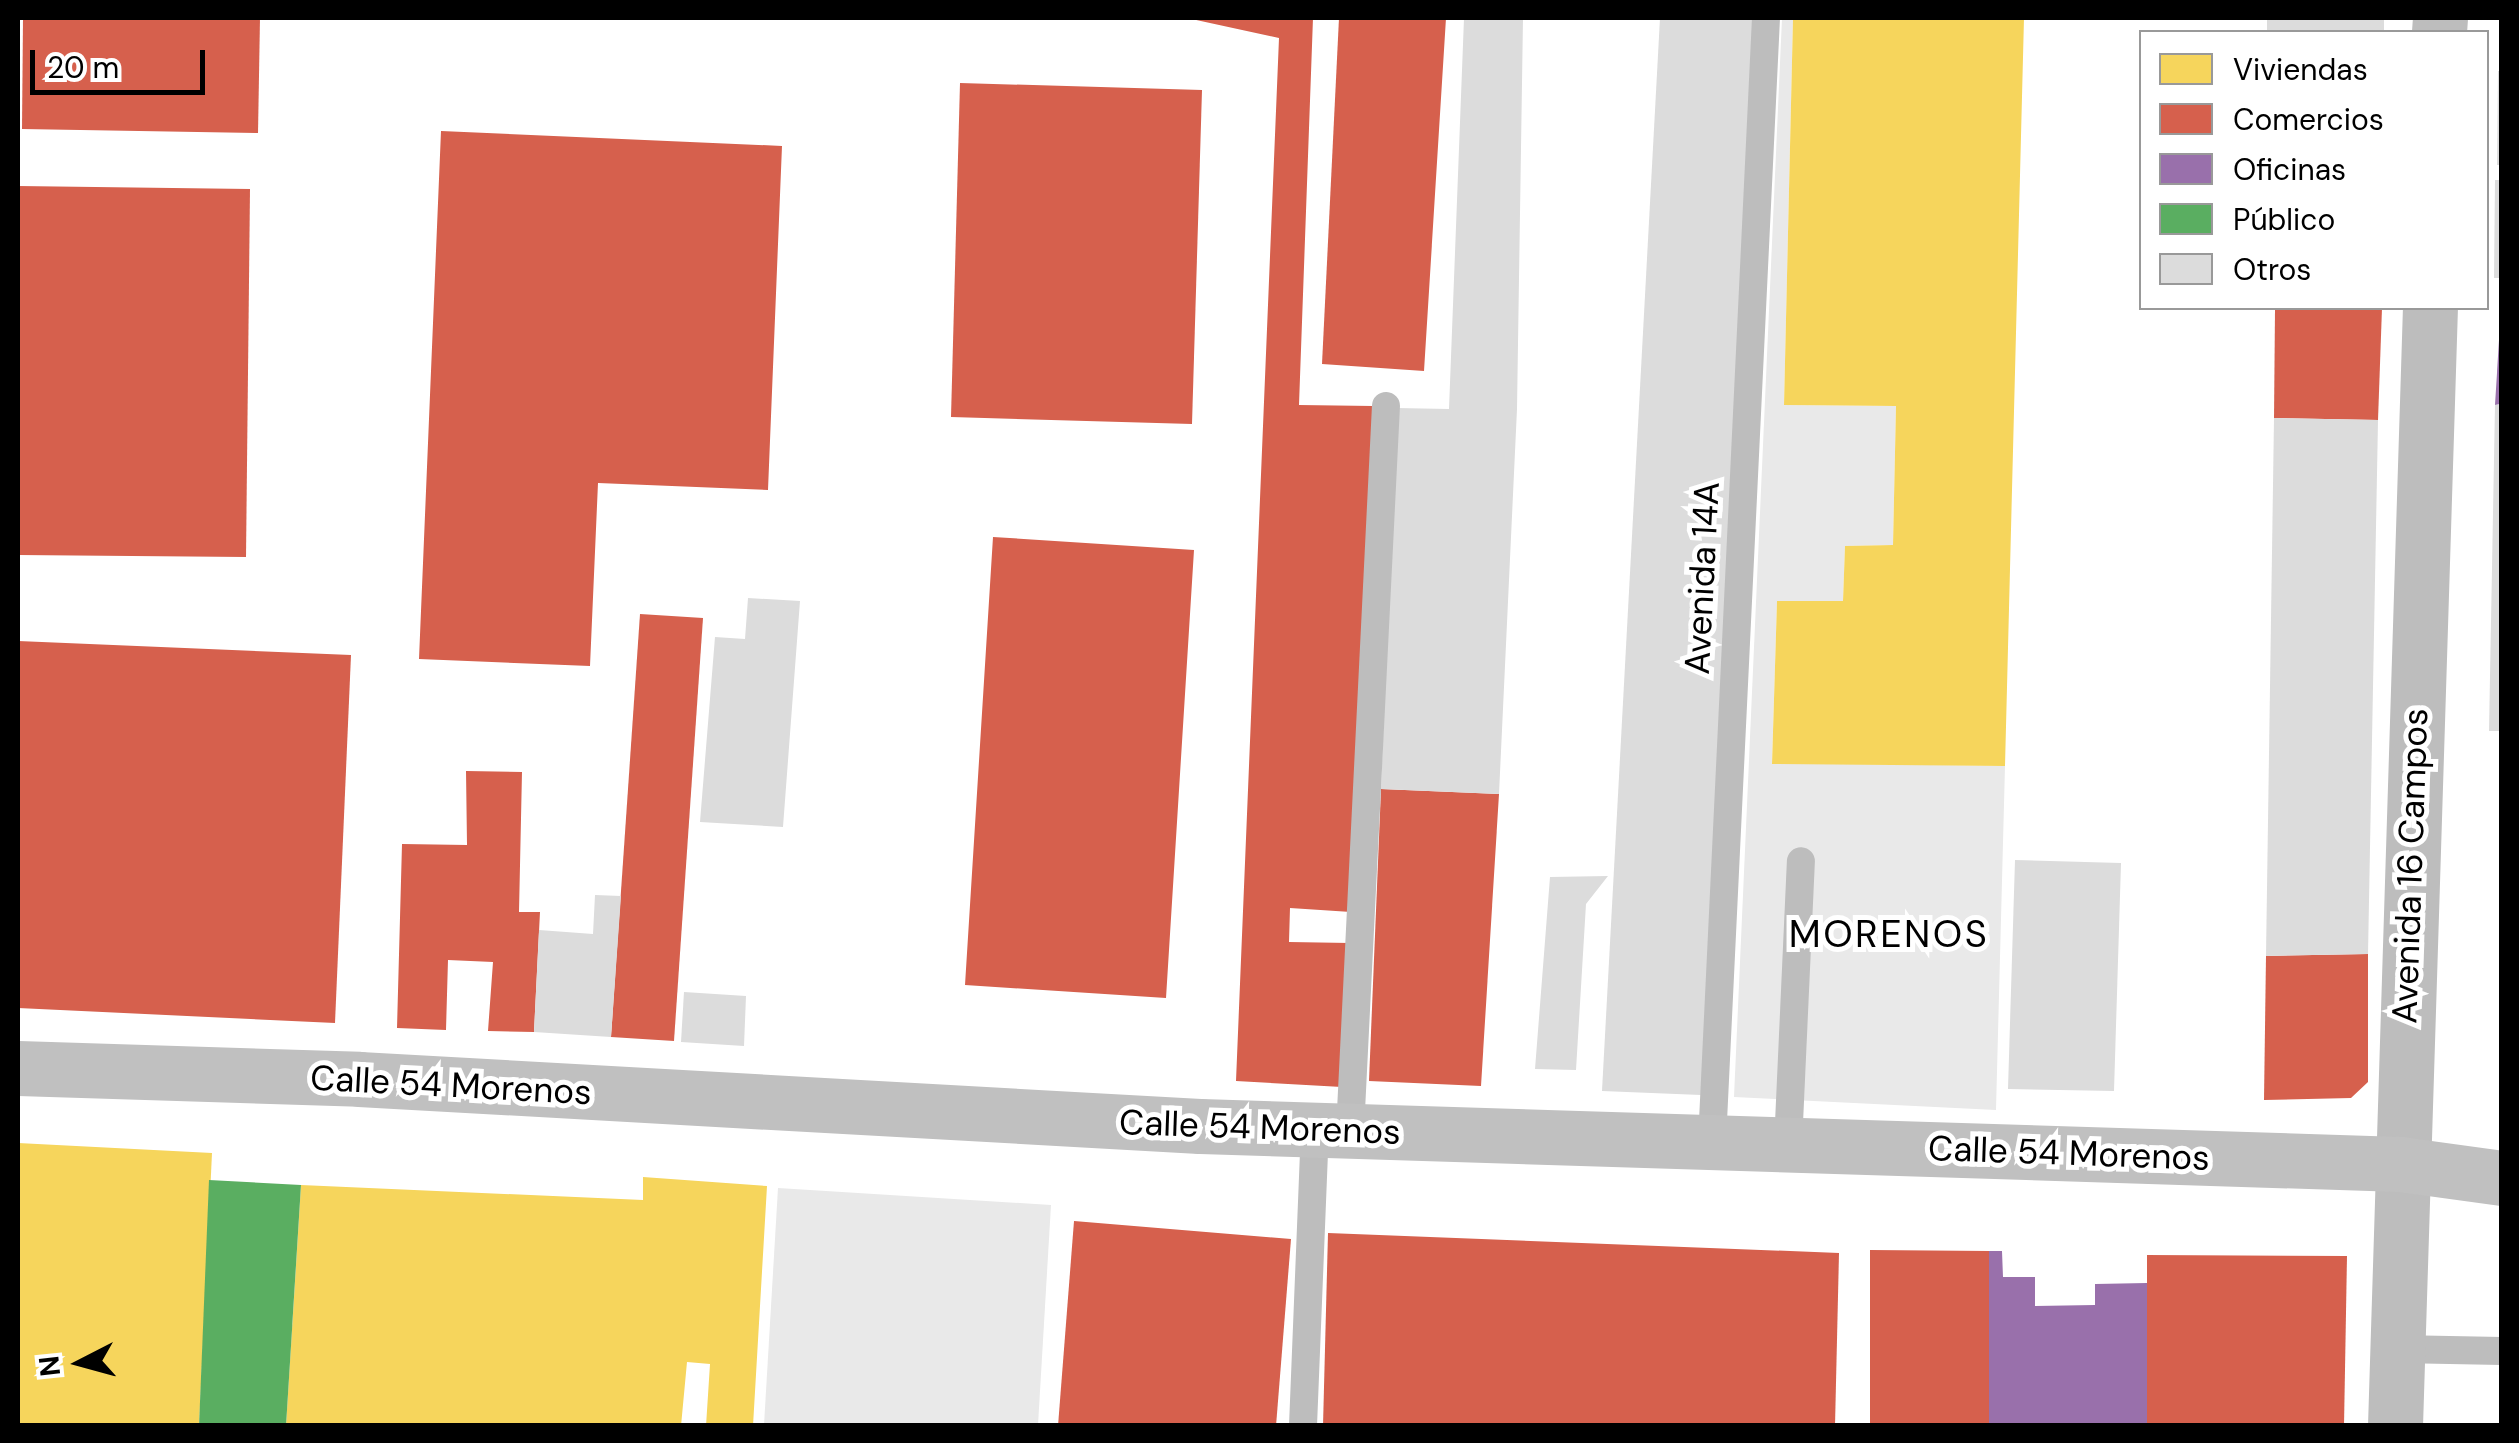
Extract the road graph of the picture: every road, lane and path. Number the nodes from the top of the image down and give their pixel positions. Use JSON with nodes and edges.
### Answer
{"nodes":[{"id":1,"x":1766,"y":18,"type":"edge"},
{"id":2,"x":2430,"y":310,"type":"edge"},
{"id":3,"x":1386,"y":406,"type":"dead end"},
{"id":4,"x":1801,"y":861,"type":"dead end"},
{"id":5,"x":18,"y":1068,"type":"edge"},
{"id":6,"x":1332,"y":1130,"type":"junction"},
{"id":7,"x":1712,"y":1142,"type":"junction"},
{"id":8,"x":1788,"y":1145,"type":"junction"},
{"id":9,"x":2400,"y":1164,"type":"junction"},
{"id":10,"x":2502,"y":1178,"type":"edge"},
{"id":11,"x":2397,"y":1349,"type":"junction"},
{"id":12,"x":2502,"y":1351,"type":"edge"},
{"id":13,"x":1303,"y":1426,"type":"edge"},
{"id":14,"x":2395,"y":1426,"type":"edge"}],
"edges":[{"from":1,"to":7,"type":"lane","name":"Avenida 14A"},
{"from":2,"to":9,"type":"street","name":"Avenida 16 Campos"},
{"from":3,"to":6,"type":"lane"},
{"from":4,"to":8,"type":"lane"},
{"from":5,"to":6,"type":"main road","name":"Calle 54 Morenos"},
{"from":6,"to":7,"type":"main road","name":"Calle 54 Morenos"},
{"from":6,"to":13,"type":"lane"},
{"from":7,"to":8,"type":"main road","name":"Calle 54 Morenos"},
{"from":8,"to":9,"type":"main road","name":"Calle 54 Morenos"},
{"from":9,"to":10,"type":"main road","name":"Calle 54 Morenos"},
{"from":9,"to":11,"type":"street","name":"Avenida 16 Campos"},
{"from":11,"to":12,"type":"lane"},
{"from":11,"to":14,"type":"street","name":"Avenida 16 Campos"}]}
